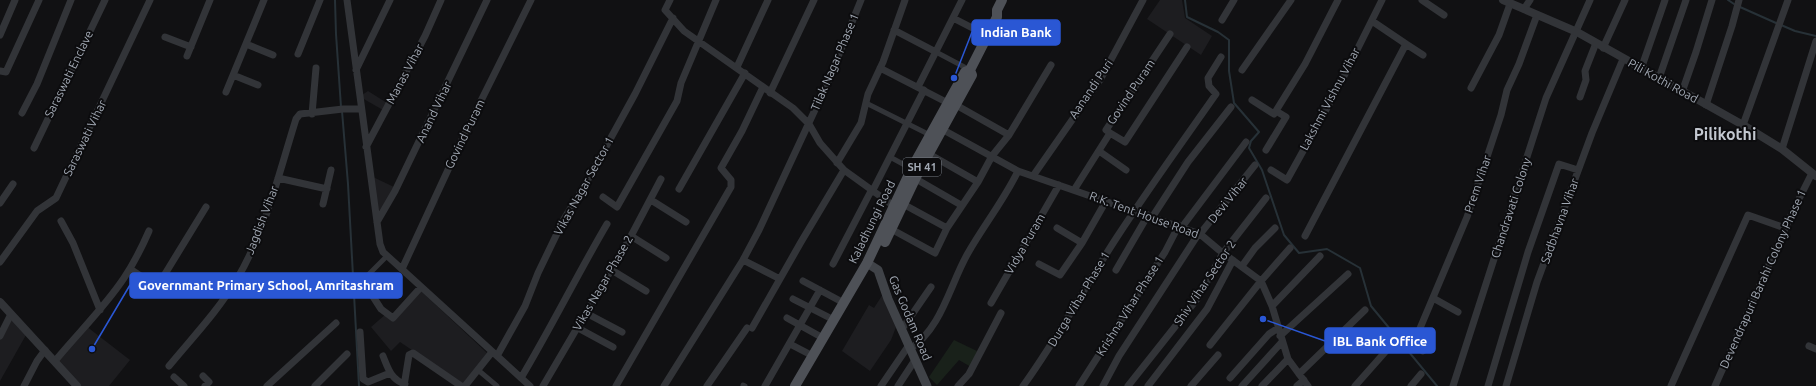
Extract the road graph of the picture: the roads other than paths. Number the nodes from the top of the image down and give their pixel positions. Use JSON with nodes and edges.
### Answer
{"nodes":[{"id":1,"x":15,"y":0,"type":"edge"},
{"id":2,"x":39,"y":0,"type":"edge"},
{"id":3,"x":71,"y":0,"type":"edge"},
{"id":4,"x":105,"y":0,"type":"edge"},
{"id":5,"x":150,"y":0,"type":"edge"},
{"id":6,"x":210,"y":0,"type":"edge"},
{"id":7,"x":264,"y":0,"type":"edge"},
{"id":8,"x":320,"y":0,"type":"edge"},
{"id":9,"x":347,"y":0,"type":"edge"},
{"id":10,"x":390,"y":0,"type":"edge"},
{"id":11,"x":441,"y":0,"type":"edge"},
{"id":12,"x":487,"y":0,"type":"edge"},
{"id":13,"x":531,"y":0,"type":"edge"},
{"id":14,"x":670,"y":0,"type":"edge"},
{"id":15,"x":716,"y":0,"type":"edge"},
{"id":16,"x":768,"y":0,"type":"edge"},
{"id":17,"x":814,"y":0,"type":"edge"},
{"id":18,"x":861,"y":0,"type":"edge"},
{"id":19,"x":905,"y":0,"type":"edge"},
{"id":20,"x":962,"y":0,"type":"edge"},
{"id":21,"x":1143,"y":0,"type":"edge"},
{"id":22,"x":1234,"y":0,"type":"edge"},
{"id":23,"x":1291,"y":0,"type":"edge"},
{"id":24,"x":1338,"y":0,"type":"edge"},
{"id":25,"x":1382,"y":0,"type":"edge"},
{"id":26,"x":1422,"y":0,"type":"edge"},
{"id":27,"x":1530,"y":0,"type":"edge"},
{"id":28,"x":1590,"y":0,"type":"edge"},
{"id":29,"x":1624,"y":0,"type":"edge"},
{"id":30,"x":1665,"y":0,"type":"edge"},
{"id":31,"x":1686,"y":0,"type":"edge"},
{"id":32,"x":1712,"y":0,"type":"edge"},
{"id":33,"x":1739,"y":0,"type":"edge"},
{"id":34,"x":1788,"y":0,"type":"edge"},
{"id":35,"x":1003,"y":1,"type":"edge"},
{"id":36,"x":1506,"y":2,"type":"edge"},
{"id":37,"x":1524,"y":9,"type":"junction"},
{"id":38,"x":1444,"y":14,"type":"dead end"},
{"id":39,"x":1537,"y":15,"type":"junction"},
{"id":40,"x":673,"y":18,"type":"junction"},
{"id":41,"x":953,"y":18,"type":"junction"},
{"id":42,"x":1222,"y":20,"type":"dead end"},
{"id":43,"x":1372,"y":21,"type":"junction"},
{"id":44,"x":894,"y":30,"type":"junction"},
{"id":45,"x":1577,"y":32,"type":"junction"},
{"id":46,"x":1170,"y":34,"type":"dead end"},
{"id":47,"x":0,"y":35,"type":"edge"},
{"id":48,"x":988,"y":36,"type":"junction"},
{"id":49,"x":164,"y":37,"type":"dead end"},
{"id":50,"x":1816,"y":41,"type":"edge"},
{"id":51,"x":699,"y":42,"type":"junction"},
{"id":52,"x":246,"y":44,"type":"junction"},
{"id":53,"x":1406,"y":44,"type":"junction"},
{"id":54,"x":1600,"y":46,"type":"junction"},
{"id":55,"x":191,"y":47,"type":"junction"},
{"id":56,"x":1187,"y":47,"type":"dead end"},
{"id":57,"x":936,"y":52,"type":"junction"},
{"id":58,"x":298,"y":54,"type":"dead end"},
{"id":59,"x":272,"y":55,"type":"dead end"},
{"id":60,"x":1423,"y":55,"type":"dead end"},
{"id":61,"x":187,"y":56,"type":"dead end"},
{"id":62,"x":1221,"y":57,"type":"dead end"},
{"id":63,"x":1623,"y":59,"type":"junction"},
{"id":64,"x":1051,"y":65,"type":"dead end"},
{"id":65,"x":737,"y":67,"type":"junction"},
{"id":66,"x":316,"y":68,"type":"dead end"},
{"id":67,"x":880,"y":68,"type":"junction"},
{"id":68,"x":1641,"y":69,"type":"junction"},
{"id":69,"x":356,"y":70,"type":"junction"},
{"id":70,"x":970,"y":70,"type":"junction"},
{"id":71,"x":1242,"y":70,"type":"dead end"},
{"id":72,"x":0,"y":71,"type":"edge"},
{"id":73,"x":745,"y":73,"type":"junction"},
{"id":74,"x":233,"y":75,"type":"junction"},
{"id":75,"x":1659,"y":78,"type":"junction"},
{"id":76,"x":258,"y":85,"type":"dead end"},
{"id":77,"x":763,"y":87,"type":"junction"},
{"id":78,"x":921,"y":88,"type":"junction"},
{"id":79,"x":1471,"y":88,"type":"dead end"},
{"id":80,"x":226,"y":92,"type":"dead end"},
{"id":81,"x":1682,"y":92,"type":"junction"},
{"id":82,"x":770,"y":93,"type":"junction"},
{"id":83,"x":1580,"y":97,"type":"dead end"},
{"id":84,"x":1252,"y":100,"type":"dead end"},
{"id":85,"x":866,"y":102,"type":"junction"},
{"id":86,"x":952,"y":104,"type":"junction"},
{"id":87,"x":1706,"y":105,"type":"junction"},
{"id":88,"x":1231,"y":107,"type":"dead end"},
{"id":89,"x":361,"y":109,"type":"junction"},
{"id":90,"x":1276,"y":111,"type":"junction"},
{"id":91,"x":22,"y":113,"type":"dead end"},
{"id":92,"x":312,"y":114,"type":"junction"},
{"id":93,"x":809,"y":124,"type":"junction"},
{"id":94,"x":907,"y":124,"type":"junction"},
{"id":95,"x":1743,"y":125,"type":"junction"},
{"id":96,"x":939,"y":127,"type":"junction"},
{"id":97,"x":1110,"y":134,"type":"junction"},
{"id":98,"x":930,"y":135,"type":"junction"},
{"id":99,"x":1009,"y":135,"type":"junction"},
{"id":100,"x":1246,"y":142,"type":"dead end"},
{"id":101,"x":366,"y":147,"type":"junction"},
{"id":102,"x":34,"y":148,"type":"dead end"},
{"id":103,"x":1266,"y":150,"type":"dead end"},
{"id":104,"x":1782,"y":150,"type":"junction"},
{"id":105,"x":1099,"y":151,"type":"junction"},
{"id":106,"x":929,"y":154,"type":"junction"},
{"id":107,"x":992,"y":156,"type":"junction"},
{"id":108,"x":890,"y":157,"type":"junction"},
{"id":109,"x":837,"y":163,"type":"junction"},
{"id":110,"x":1256,"y":165,"type":"dead end"},
{"id":111,"x":912,"y":169,"type":"junction"},
{"id":112,"x":331,"y":170,"type":"dead end"},
{"id":113,"x":844,"y":170,"type":"junction"},
{"id":114,"x":1126,"y":170,"type":"dead end"},
{"id":115,"x":1271,"y":170,"type":"dead end"},
{"id":116,"x":1578,"y":170,"type":"junction"},
{"id":117,"x":1018,"y":171,"type":"junction"},
{"id":118,"x":1814,"y":175,"type":"edge"},
{"id":119,"x":1033,"y":176,"type":"junction"},
{"id":120,"x":278,"y":178,"type":"junction"},
{"id":121,"x":661,"y":179,"type":"dead end"},
{"id":122,"x":916,"y":180,"type":"junction"},
{"id":123,"x":978,"y":182,"type":"junction"},
{"id":124,"x":13,"y":184,"type":"dead end"},
{"id":125,"x":1059,"y":185,"type":"junction"},
{"id":126,"x":327,"y":189,"type":"junction"},
{"id":127,"x":679,"y":189,"type":"dead end"},
{"id":128,"x":1074,"y":190,"type":"junction"},
{"id":129,"x":872,"y":191,"type":"junction"},
{"id":130,"x":603,"y":197,"type":"dead end"},
{"id":131,"x":1266,"y":198,"type":"dead end"},
{"id":132,"x":651,"y":200,"type":"junction"},
{"id":133,"x":1106,"y":201,"type":"junction"},
{"id":134,"x":0,"y":203,"type":"edge"},
{"id":135,"x":323,"y":204,"type":"dead end"},
{"id":136,"x":962,"y":205,"type":"junction"},
{"id":137,"x":206,"y":207,"type":"dead end"},
{"id":138,"x":899,"y":207,"type":"junction"},
{"id":139,"x":1135,"y":211,"type":"junction"},
{"id":140,"x":1151,"y":215,"type":"junction"},
{"id":141,"x":61,"y":221,"type":"dead end"},
{"id":142,"x":377,"y":222,"type":"junction"},
{"id":143,"x":686,"y":222,"type":"dead end"},
{"id":144,"x":607,"y":224,"type":"dead end"},
{"id":145,"x":1181,"y":226,"type":"junction"},
{"id":146,"x":947,"y":228,"type":"junction"},
{"id":147,"x":1057,"y":228,"type":"dead end"},
{"id":148,"x":1275,"y":228,"type":"dead end"},
{"id":149,"x":1785,"y":228,"type":"junction"},
{"id":150,"x":892,"y":229,"type":"junction"},
{"id":151,"x":149,"y":231,"type":"dead end"},
{"id":152,"x":1200,"y":233,"type":"junction"},
{"id":153,"x":631,"y":236,"type":"junction"},
{"id":154,"x":1305,"y":236,"type":"dead end"},
{"id":155,"x":1082,"y":242,"type":"junction"},
{"id":156,"x":1290,"y":248,"type":"dead end"},
{"id":157,"x":1223,"y":253,"type":"junction"},
{"id":158,"x":387,"y":256,"type":"junction"},
{"id":159,"x":1320,"y":256,"type":"dead end"},
{"id":160,"x":666,"y":258,"type":"dead end"},
{"id":161,"x":743,"y":260,"type":"junction"},
{"id":162,"x":1233,"y":260,"type":"junction"},
{"id":163,"x":0,"y":262,"type":"edge"},
{"id":164,"x":834,"y":264,"type":"dead end"},
{"id":165,"x":870,"y":264,"type":"junction"},
{"id":166,"x":1039,"y":264,"type":"dead end"},
{"id":167,"x":1242,"y":266,"type":"junction"},
{"id":168,"x":130,"y":269,"type":"junction"},
{"id":169,"x":610,"y":269,"type":"junction"},
{"id":170,"x":402,"y":270,"type":"junction"},
{"id":171,"x":1116,"y":270,"type":"dead end"},
{"id":172,"x":1348,"y":274,"type":"dead end"},
{"id":173,"x":365,"y":278,"type":"dead end"},
{"id":174,"x":780,"y":279,"type":"junction"},
{"id":175,"x":803,"y":281,"type":"dead end"},
{"id":176,"x":1261,"y":281,"type":"junction"},
{"id":177,"x":421,"y":287,"type":"junction"},
{"id":178,"x":931,"y":287,"type":"dead end"},
{"id":179,"x":820,"y":290,"type":"junction"},
{"id":180,"x":646,"y":291,"type":"dead end"},
{"id":181,"x":372,"y":295,"type":"dead end"},
{"id":182,"x":1433,"y":298,"type":"junction"},
{"id":183,"x":793,"y":299,"type":"dead end"},
{"id":184,"x":0,"y":302,"type":"edge"},
{"id":185,"x":991,"y":303,"type":"dead end"},
{"id":186,"x":847,"y":304,"type":"junction"},
{"id":187,"x":1272,"y":306,"type":"junction"},
{"id":188,"x":810,"y":308,"type":"junction"},
{"id":189,"x":100,"y":310,"type":"junction"},
{"id":190,"x":1365,"y":310,"type":"dead end"},
{"id":191,"x":1458,"y":312,"type":"dead end"},
{"id":192,"x":586,"y":313,"type":"junction"},
{"id":193,"x":1001,"y":313,"type":"dead end"},
{"id":194,"x":11,"y":314,"type":"junction"},
{"id":195,"x":787,"y":318,"type":"dead end"},
{"id":196,"x":834,"y":320,"type":"junction"},
{"id":197,"x":336,"y":323,"type":"dead end"},
{"id":198,"x":800,"y":326,"type":"junction"},
{"id":199,"x":578,"y":328,"type":"junction"},
{"id":200,"x":1278,"y":328,"type":"junction"},
{"id":201,"x":902,"y":329,"type":"junction"},
{"id":202,"x":360,"y":332,"type":"dead end"},
{"id":203,"x":622,"y":332,"type":"dead end"},
{"id":204,"x":0,"y":336,"type":"edge"},
{"id":205,"x":823,"y":338,"type":"junction"},
{"id":206,"x":1280,"y":340,"type":"junction"},
{"id":207,"x":1394,"y":342,"type":"dead end"},
{"id":208,"x":790,"y":344,"type":"junction"},
{"id":209,"x":1210,"y":345,"type":"dead end"},
{"id":210,"x":1808,"y":346,"type":"dead end"},
{"id":211,"x":613,"y":347,"type":"dead end"},
{"id":212,"x":909,"y":347,"type":"junction"},
{"id":213,"x":1816,"y":349,"type":"edge"},
{"id":214,"x":45,"y":350,"type":"junction"},
{"id":215,"x":1423,"y":350,"type":"dead end"},
{"id":216,"x":347,"y":354,"type":"dead end"},
{"id":217,"x":495,"y":354,"type":"junction"},
{"id":218,"x":1218,"y":355,"type":"dead end"},
{"id":219,"x":383,"y":356,"type":"dead end"},
{"id":220,"x":915,"y":360,"type":"junction"},
{"id":221,"x":1288,"y":360,"type":"junction"},
{"id":222,"x":55,"y":361,"type":"junction"},
{"id":223,"x":811,"y":363,"type":"junction"},
{"id":224,"x":169,"y":366,"type":"dead end"},
{"id":225,"x":478,"y":370,"type":"junction"},
{"id":226,"x":390,"y":374,"type":"junction"},
{"id":227,"x":1299,"y":374,"type":"junction"},
{"id":228,"x":1421,"y":374,"type":"dead end"},
{"id":229,"x":203,"y":376,"type":"dead end"},
{"id":230,"x":174,"y":377,"type":"dead end"},
{"id":231,"x":521,"y":378,"type":"junction"},
{"id":232,"x":1230,"y":378,"type":"dead end"},
{"id":233,"x":69,"y":382,"type":"edge"},
{"id":234,"x":1306,"y":383,"type":"edge"},
{"id":235,"x":404,"y":385,"type":"edge"},
{"id":236,"x":528,"y":385,"type":"edge"},
{"id":237,"x":24,"y":386,"type":"edge"},
{"id":238,"x":77,"y":386,"type":"edge"},
{"id":239,"x":184,"y":386,"type":"edge"},
{"id":240,"x":205,"y":386,"type":"edge"},
{"id":241,"x":267,"y":386,"type":"edge"},
{"id":242,"x":315,"y":386,"type":"edge"},
{"id":243,"x":461,"y":386,"type":"edge"},
{"id":244,"x":466,"y":386,"type":"edge"},
{"id":245,"x":497,"y":386,"type":"edge"},
{"id":246,"x":543,"y":386,"type":"edge"},
{"id":247,"x":616,"y":386,"type":"edge"},
{"id":248,"x":664,"y":386,"type":"edge"},
{"id":249,"x":707,"y":386,"type":"edge"},
{"id":250,"x":765,"y":386,"type":"edge"},
{"id":251,"x":795,"y":386,"type":"edge"},
{"id":252,"x":802,"y":386,"type":"edge"},
{"id":253,"x":881,"y":386,"type":"edge"},
{"id":254,"x":898,"y":386,"type":"edge"},
{"id":255,"x":927,"y":386,"type":"edge"},
{"id":256,"x":958,"y":386,"type":"edge"},
{"id":257,"x":1023,"y":386,"type":"edge"},
{"id":258,"x":1079,"y":386,"type":"edge"},
{"id":259,"x":1103,"y":386,"type":"edge"},
{"id":260,"x":1128,"y":386,"type":"edge"},
{"id":261,"x":1148,"y":386,"type":"edge"},
{"id":262,"x":1191,"y":386,"type":"edge"},
{"id":263,"x":1242,"y":386,"type":"edge"},
{"id":264,"x":1262,"y":386,"type":"edge"},
{"id":265,"x":1297,"y":386,"type":"edge"},
{"id":266,"x":1356,"y":386,"type":"edge"},
{"id":267,"x":1411,"y":386,"type":"edge"},
{"id":268,"x":1453,"y":386,"type":"edge"},
{"id":269,"x":1488,"y":386,"type":"edge"},
{"id":270,"x":1506,"y":386,"type":"edge"},
{"id":271,"x":1671,"y":386,"type":"edge"},
{"id":272,"x":1715,"y":386,"type":"edge"}],
"edges":[{"from":1,"to":47,"type":"street"},
{"from":2,"to":72,"type":"street"},
{"from":3,"to":91,"type":"street"},
{"from":4,"to":102,"type":"street","name":"Saraswati Enclave"},
{"from":5,"to":163,"type":"street","name":"Saraswati Vihar"},
{"from":6,"to":55,"type":"street"},
{"from":7,"to":52,"type":"street"},
{"from":8,"to":58,"type":"street"},
{"from":9,"to":69,"type":"street"},
{"from":10,"to":69,"type":"street"},
{"from":11,"to":101,"type":"street","name":"Manas Vihar"},
{"from":12,"to":142,"type":"street","name":"Anand Vihar"},
{"from":13,"to":170,"type":"street","name":"Govind Puram"},
{"from":14,"to":40,"type":"street"},
{"from":15,"to":51,"type":"street"},
{"from":16,"to":65,"type":"street"},
{"from":17,"to":82,"type":"street"},
{"from":18,"to":93,"type":"street","name":"Tilak Nagar Phase 1"},
{"from":19,"to":44,"type":"street"},
{"from":20,"to":41,"type":"street"},
{"from":21,"to":119,"type":"street","name":"Aanandi Puri"},
{"from":22,"to":42,"type":"street"},
{"from":23,"to":71,"type":"street"},
{"from":24,"to":90,"type":"street"},
{"from":25,"to":43,"type":"street","name":"Lakshmi Vishnu Vihar"},
{"from":26,"to":38,"type":"street"},
{"from":27,"to":37,"type":"street"},
{"from":28,"to":45,"type":"street","name":"Chandravati Colony"},
{"from":29,"to":54,"type":"street"},
{"from":30,"to":68,"type":"street"},
{"from":31,"to":75,"type":"street"},
{"from":32,"to":81,"type":"street"},
{"from":33,"to":87,"type":"street"},
{"from":34,"to":95,"type":"street"},
{"from":35,"to":48,"type":"main road","name":"Kaladhungi Road","number":"SH 41"},
{"from":36,"to":37,"type":"street","name":"Pili Kothi Road"},
{"from":36,"to":79,"type":"street"},
{"from":37,"to":39,"type":"street","name":"Pili Kothi Road"},
{"from":39,"to":45,"type":"street","name":"Pili Kothi Road"},
{"from":39,"to":182,"type":"street","name":"Prem Vihar"},
{"from":40,"to":51,"type":"street"},
{"from":40,"to":217,"type":"street","name":"Vikas Nagar Sector 1"},
{"from":41,"to":48,"type":"street"},
{"from":41,"to":57,"type":"street"},
{"from":43,"to":53,"type":"street"},
{"from":43,"to":115,"type":"street","name":"Lakshmi Vishnu Vihar"},
{"from":44,"to":57,"type":"street"},
{"from":44,"to":67,"type":"street"},
{"from":45,"to":54,"type":"street","name":"Pili Kothi Road"},
{"from":45,"to":268,"type":"street","name":"Chandravati Colony"},
{"from":46,"to":97,"type":"street","name":"Govind Puram"},
{"from":48,"to":70,"type":"main road","name":"Kaladhungi Road","number":"SH 41"},
{"from":49,"to":55,"type":"street"},
{"from":50,"to":104,"type":"street"},
{"from":51,"to":65,"type":"street"},
{"from":51,"to":130,"type":"street"},
{"from":52,"to":59,"type":"street"},
{"from":52,"to":74,"type":"street"},
{"from":53,"to":60,"type":"street"},
{"from":53,"to":154,"type":"street"},
{"from":54,"to":63,"type":"street","name":"Pili Kothi Road"},
{"from":54,"to":83,"type":"street"},
{"from":55,"to":61,"type":"street"},
{"from":56,"to":97,"type":"street"},
{"from":57,"to":70,"type":"street"},
{"from":57,"to":78,"type":"street"},
{"from":62,"to":139,"type":"street","name":"Durga Vihar Phase 1"},
{"from":63,"to":68,"type":"street","name":"Pili Kothi Road"},
{"from":63,"to":116,"type":"street","name":"Sadbhavna Vihar"},
{"from":64,"to":99,"type":"street"},
{"from":65,"to":73,"type":"street"},
{"from":66,"to":92,"type":"street"},
{"from":67,"to":78,"type":"street"},
{"from":67,"to":85,"type":"street"},
{"from":68,"to":75,"type":"street","name":"Pili Kothi Road"},
{"from":69,"to":89,"type":"street"},
{"from":70,"to":86,"type":"main road","name":"Kaladhungi Road","number":"SH 41"},
{"from":73,"to":77,"type":"street"},
{"from":73,"to":127,"type":"street"},
{"from":74,"to":76,"type":"street"},
{"from":74,"to":80,"type":"street"},
{"from":75,"to":81,"type":"street","name":"Pili Kothi Road"},
{"from":77,"to":82,"type":"street"},
{"from":77,"to":247,"type":"street"},
{"from":78,"to":86,"type":"street"},
{"from":78,"to":94,"type":"street"},
{"from":81,"to":87,"type":"street","name":"Pili Kothi Road"},
{"from":82,"to":93,"type":"street"},
{"from":84,"to":90,"type":"street"},
{"from":85,"to":94,"type":"street"},
{"from":85,"to":109,"type":"street"},
{"from":86,"to":96,"type":"main road","name":"Kaladhungi Road","number":"SH 41"},
{"from":86,"to":99,"type":"street"},
{"from":87,"to":95,"type":"street","name":"Pili Kothi Road"},
{"from":88,"to":140,"type":"street"},
{"from":89,"to":92,"type":"street","name":"Jagdish Vihar"},
{"from":89,"to":101,"type":"street"},
{"from":90,"to":103,"type":"street"},
{"from":92,"to":120,"type":"street","name":"Jagdish Vihar"},
{"from":93,"to":109,"type":"street"},
{"from":93,"to":161,"type":"street","name":"Tilak Nagar Phase 1"},
{"from":94,"to":98,"type":"street"},
{"from":94,"to":108,"type":"street"},
{"from":95,"to":104,"type":"street","name":"Pili Kothi Road"},
{"from":96,"to":98,"type":"main road","name":"Kaladhungi Road","number":"SH 41"},
{"from":96,"to":106,"type":"main road","name":"Kaladhungi Road","number":"SH 41"},
{"from":96,"to":107,"type":"street","name":"R.K. Tent House Road"},
{"from":97,"to":105,"type":"street","name":"Govind Puram"},
{"from":98,"to":111,"type":"main road","name":"Kaladhungi Road","number":"SH 41"},
{"from":99,"to":107,"type":"street"},
{"from":100,"to":145,"type":"street","name":"Krishna Vihar Phase 1"},
{"from":101,"to":142,"type":"street"},
{"from":104,"to":118,"type":"street","name":"Pili Kothi Road"},
{"from":105,"to":114,"type":"street"},
{"from":105,"to":128,"type":"street","name":"Govind Puram"},
{"from":106,"to":122,"type":"main road","name":"Kaladhungi Road","number":"SH 41"},
{"from":106,"to":123,"type":"street"},
{"from":107,"to":117,"type":"street","name":"R.K. Tent House Road"},
{"from":107,"to":123,"type":"street"},
{"from":108,"to":111,"type":"street"},
{"from":108,"to":129,"type":"street"},
{"from":109,"to":113,"type":"street"},
{"from":110,"to":152,"type":"street","name":"Devi Vihar"},
{"from":111,"to":138,"type":"main road","name":"Kaladhungi Road","number":"SH 41"},
{"from":112,"to":126,"type":"street"},
{"from":113,"to":129,"type":"street"},
{"from":113,"to":174,"type":"street"},
{"from":116,"to":269,"type":"street"},
{"from":116,"to":270,"type":"street","name":"Sadbhavna Vihar"},
{"from":117,"to":119,"type":"street","name":"R.K. Tent House Road"},
{"from":117,"to":212,"type":"street"},
{"from":118,"to":149,"type":"street","name":"Devendrapuri Barahi Colony Phase 1"},
{"from":119,"to":125,"type":"street","name":"R.K. Tent House Road"},
{"from":120,"to":126,"type":"street"},
{"from":120,"to":224,"type":"street","name":"Jagdish Vihar"},
{"from":121,"to":132,"type":"street","name":"Vikas Nagar Phase 2"},
{"from":122,"to":136,"type":"street"},
{"from":122,"to":138,"type":"main road","name":"Kaladhungi Road","number":"SH 41"},
{"from":123,"to":136,"type":"street"},
{"from":124,"to":134,"type":"street"},
{"from":125,"to":128,"type":"street","name":"R.K. Tent House Road"},
{"from":125,"to":185,"type":"street","name":"Vidya Puram"},
{"from":126,"to":135,"type":"street"},
{"from":128,"to":133,"type":"street","name":"R.K. Tent House Road"},
{"from":129,"to":138,"type":"street"},
{"from":129,"to":164,"type":"street"},
{"from":131,"to":157,"type":"street","name":"Shiv Vihar Sector 2"},
{"from":132,"to":143,"type":"street"},
{"from":132,"to":153,"type":"street","name":"Vikas Nagar Phase 2"},
{"from":133,"to":139,"type":"street","name":"R.K. Tent House Road"},
{"from":133,"to":155,"type":"street"},
{"from":136,"to":146,"type":"street"},
{"from":137,"to":168,"type":"street"},
{"from":138,"to":146,"type":"street"},
{"from":138,"to":150,"type":"main road","name":"Kaladhungi Road","number":"SH 41"},
{"from":138,"to":165,"type":"main road","name":"Kaladhungi Road","number":"SH 41"},
{"from":139,"to":140,"type":"street","name":"R.K. Tent House Road"},
{"from":139,"to":257,"type":"street","name":"Durga Vihar Phase 1"},
{"from":140,"to":145,"type":"street","name":"R.K. Tent House Road"},
{"from":140,"to":171,"type":"street"},
{"from":141,"to":189,"type":"street"},
{"from":142,"to":158,"type":"street"},
{"from":144,"to":231,"type":"street"},
{"from":145,"to":152,"type":"street","name":"R.K. Tent House Road"},
{"from":145,"to":258,"type":"street","name":"Krishna Vihar Phase 1"},
{"from":146,"to":150,"type":"street"},
{"from":147,"to":155,"type":"street"},
{"from":148,"to":167,"type":"street"},
{"from":149,"to":271,"type":"street"},
{"from":149,"to":272,"type":"street","name":"Devendrapuri Barahi Colony Phase 1"},
{"from":150,"to":165,"type":"main road","name":"Kaladhungi Road","number":"SH 41"},
{"from":151,"to":168,"type":"street"},
{"from":152,"to":157,"type":"street","name":"R.K. Tent House Road"},
{"from":152,"to":259,"type":"street","name":"Devi Vihar"},
{"from":153,"to":160,"type":"street"},
{"from":153,"to":169,"type":"street","name":"Vikas Nagar Phase 2"},
{"from":155,"to":166,"type":"street"},
{"from":156,"to":176,"type":"street"},
{"from":157,"to":162,"type":"street","name":"R.K. Tent House Road"},
{"from":157,"to":260,"type":"street","name":"Shiv Vihar Sector 2"},
{"from":158,"to":170,"type":"street"},
{"from":158,"to":173,"type":"street"},
{"from":159,"to":187,"type":"street"},
{"from":161,"to":174,"type":"street"},
{"from":161,"to":248,"type":"street","name":"Tilak Nagar Phase 1"},
{"from":162,"to":167,"type":"street","name":"R.K. Tent House Road"},
{"from":162,"to":261,"type":"street"},
{"from":165,"to":186,"type":"main road","name":"Kaladhungi Road","number":"SH 41"},
{"from":165,"to":201,"type":"main road","name":"Gas Godam Road"},
{"from":167,"to":176,"type":"street","name":"R.K. Tent House Road"},
{"from":168,"to":189,"type":"street"},
{"from":169,"to":180,"type":"street"},
{"from":169,"to":192,"type":"street","name":"Vikas Nagar Phase 2"},
{"from":170,"to":177,"type":"street"},
{"from":172,"to":206,"type":"street"},
{"from":174,"to":249,"type":"street"},
{"from":175,"to":179,"type":"street"},
{"from":176,"to":187,"type":"street","name":"R.K. Tent House Road"},
{"from":176,"to":209,"type":"street"},
{"from":177,"to":181,"type":"street"},
{"from":177,"to":217,"type":"street"},
{"from":178,"to":201,"type":"street"},
{"from":179,"to":186,"type":"street"},
{"from":179,"to":188,"type":"street"},
{"from":182,"to":191,"type":"street"},
{"from":182,"to":215,"type":"street","name":"Prem Vihar"},
{"from":183,"to":188,"type":"street"},
{"from":184,"to":194,"type":"street"},
{"from":186,"to":196,"type":"main road","name":"Kaladhungi Road","number":"SH 41"},
{"from":186,"to":223,"type":"main road","name":"Kaladhungi Road","number":"SH 41"},
{"from":187,"to":200,"type":"street","name":"R.K. Tent House Road"},
{"from":188,"to":196,"type":"street"},
{"from":188,"to":198,"type":"street"},
{"from":189,"to":222,"type":"street"},
{"from":190,"to":227,"type":"street"},
{"from":192,"to":199,"type":"street","name":"Vikas Nagar Phase 2"},
{"from":192,"to":203,"type":"street"},
{"from":193,"to":256,"type":"street"},
{"from":194,"to":204,"type":"street"},
{"from":194,"to":214,"type":"street"},
{"from":195,"to":198,"type":"street"},
{"from":196,"to":205,"type":"main road","name":"Kaladhungi Road","number":"SH 41"},
{"from":197,"to":241,"type":"street"},
{"from":198,"to":205,"type":"street"},
{"from":198,"to":208,"type":"street"},
{"from":199,"to":211,"type":"street"},
{"from":199,"to":246,"type":"street","name":"Vikas Nagar Phase 2"},
{"from":200,"to":206,"type":"street","name":"R.K. Tent House Road"},
{"from":200,"to":232,"type":"street"},
{"from":201,"to":212,"type":"main road","name":"Gas Godam Road"},
{"from":202,"to":226,"type":"street"},
{"from":205,"to":223,"type":"main road","name":"Kaladhungi Road","number":"SH 41"},
{"from":206,"to":221,"type":"street","name":"R.K. Tent House Road"},
{"from":206,"to":263,"type":"street"},
{"from":207,"to":266,"type":"street"},
{"from":208,"to":223,"type":"street"},
{"from":208,"to":250,"type":"street"},
{"from":210,"to":213,"type":"street"},
{"from":212,"to":220,"type":"main road","name":"Gas Godam Road"},
{"from":212,"to":253,"type":"street"},
{"from":214,"to":222,"type":"street"},
{"from":214,"to":237,"type":"street"},
{"from":216,"to":242,"type":"street"},
{"from":217,"to":225,"type":"street","name":"Vikas Nagar Sector 1"},
{"from":217,"to":231,"type":"street"},
{"from":218,"to":262,"type":"street"},
{"from":219,"to":226,"type":"street"},
{"from":220,"to":254,"type":"street"},
{"from":220,"to":255,"type":"main road","name":"Gas Godam Road"},
{"from":221,"to":227,"type":"street","name":"R.K. Tent House Road"},
{"from":221,"to":264,"type":"street"},
{"from":222,"to":233,"type":"street"},
{"from":223,"to":251,"type":"main road","name":"Kaladhungi Road","number":"SH 41"},
{"from":223,"to":252,"type":"main road","name":"Kaladhungi Road","number":"SH 41"},
{"from":225,"to":244,"type":"street","name":"Vikas Nagar Sector 1"},
{"from":225,"to":245,"type":"street"},
{"from":226,"to":235,"type":"street"},
{"from":227,"to":234,"type":"street","name":"R.K. Tent House Road"},
{"from":228,"to":267,"type":"street"},
{"from":229,"to":240,"type":"street"},
{"from":230,"to":239,"type":"street"},
{"from":231,"to":236,"type":"street"},
{"from":233,"to":238,"type":"street"},
{"from":234,"to":265,"type":"street"},
{"from":235,"to":243,"type":"street"}]}
